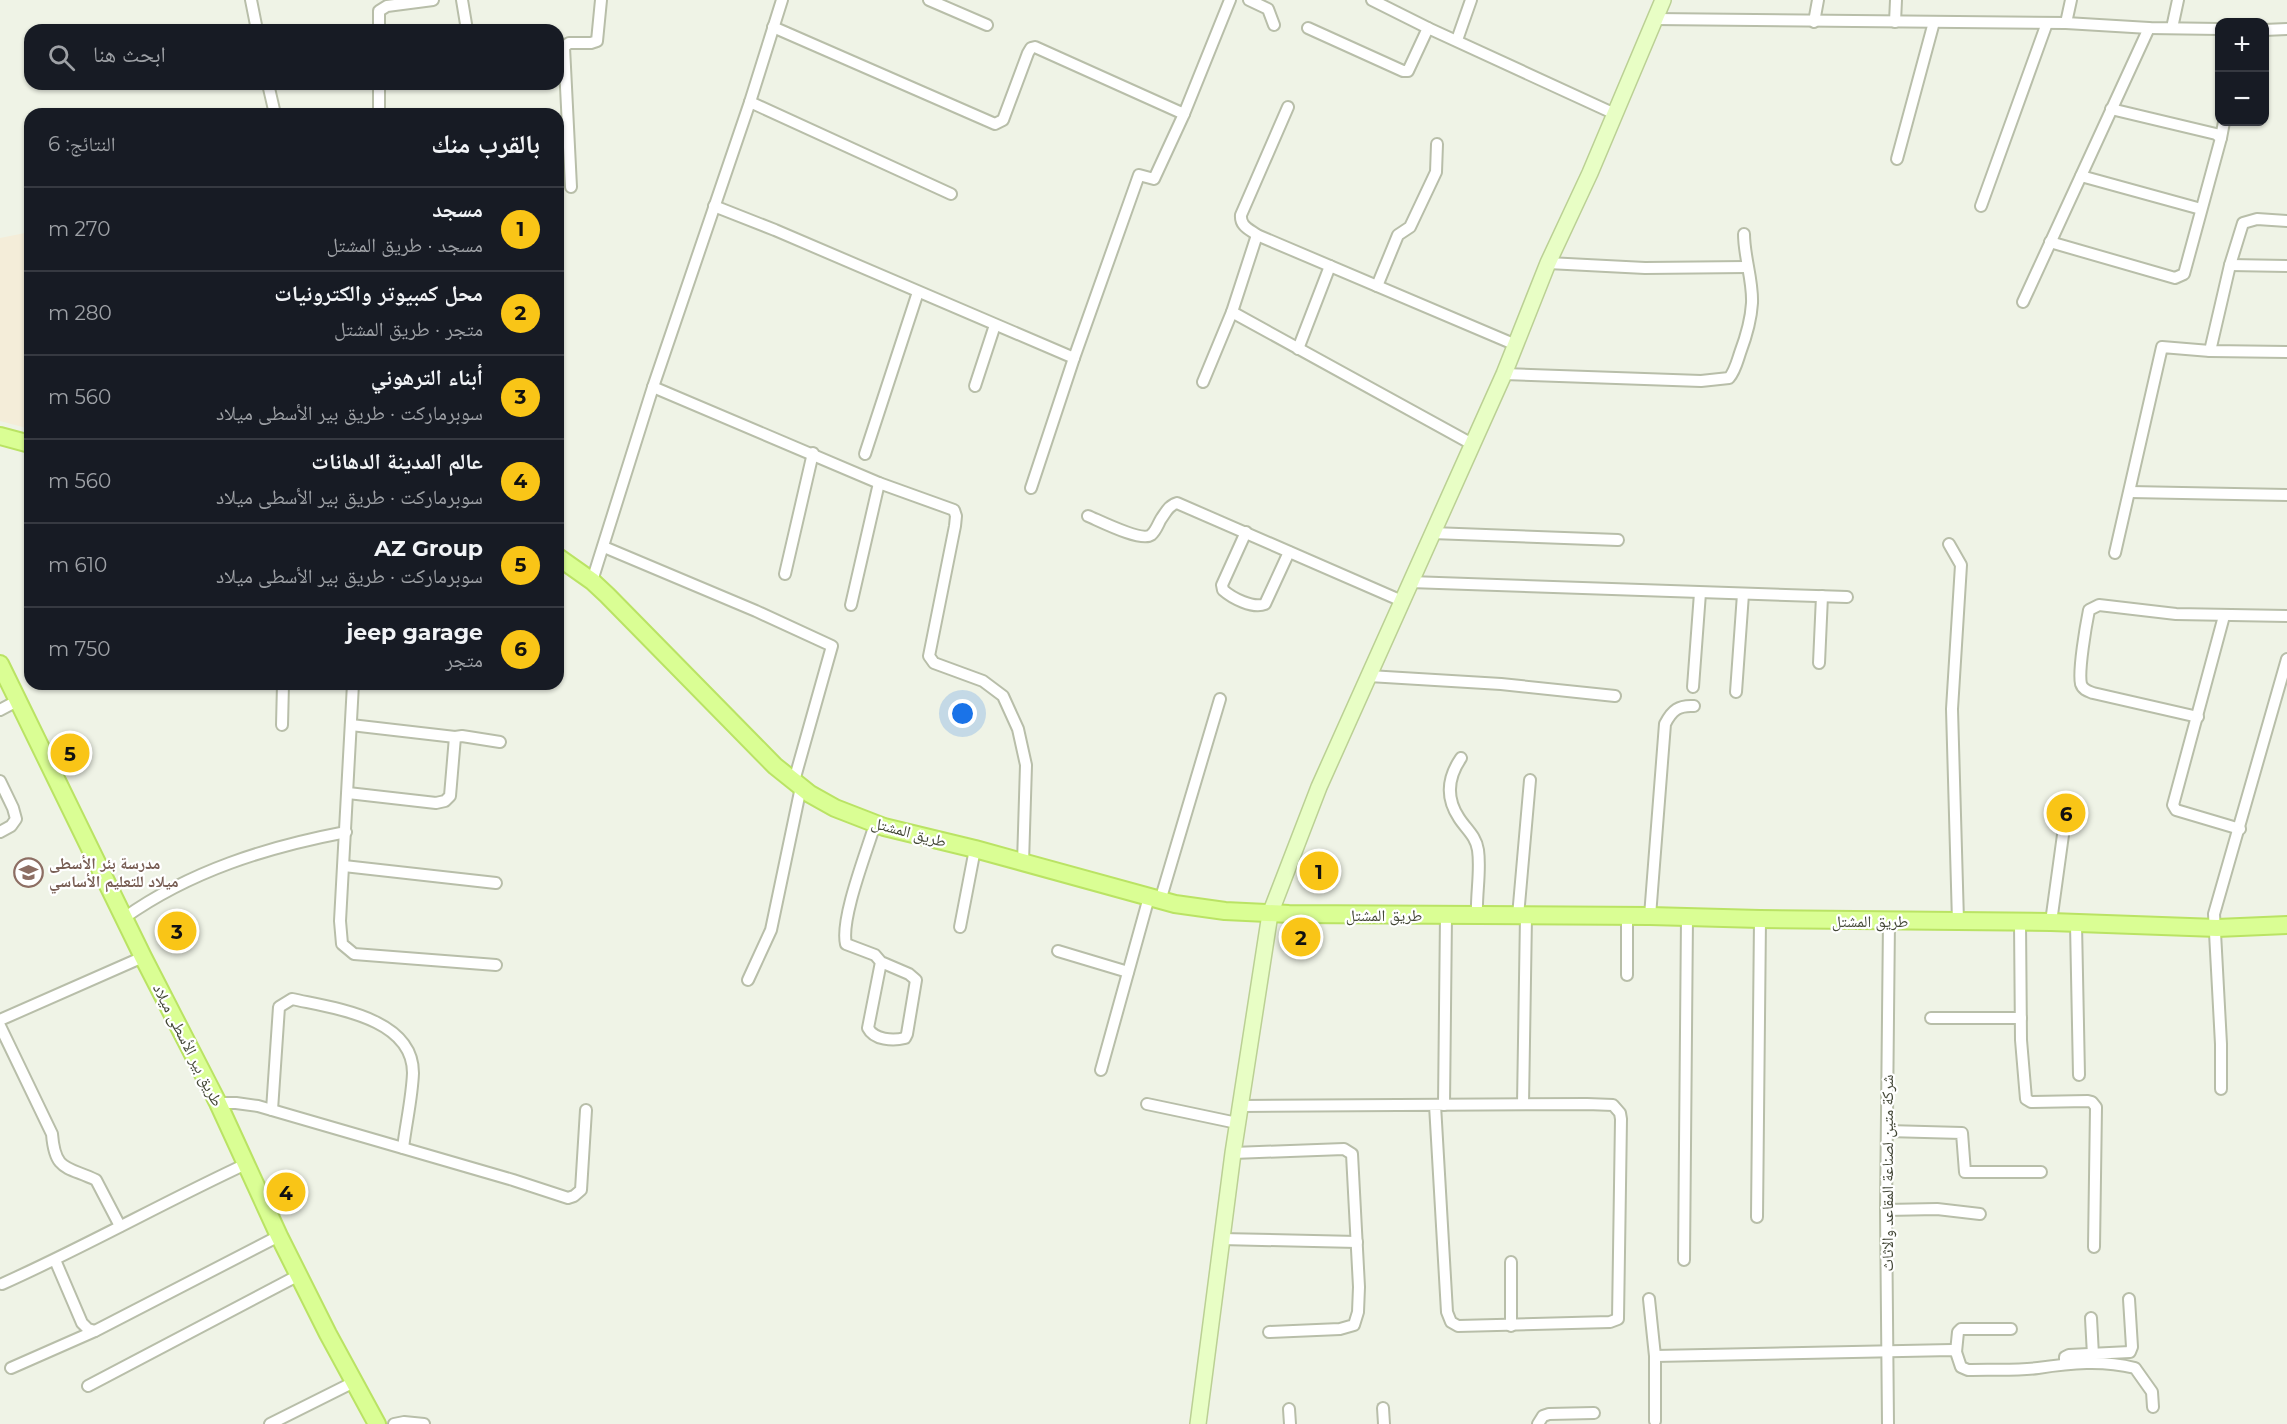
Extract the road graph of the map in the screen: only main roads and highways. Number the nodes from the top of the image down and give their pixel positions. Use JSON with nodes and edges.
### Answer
{"nodes":[{"id":1,"x":1663,"y":0,"type":"edge"},
{"id":2,"x":0,"y":436,"type":"edge"},
{"id":3,"x":24,"y":442,"type":"edge"},
{"id":4,"x":564,"y":561,"type":"edge"},
{"id":5,"x":0,"y":664,"type":"edge"},
{"id":6,"x":1270,"y":914,"type":"junction"},
{"id":7,"x":2287,"y":925,"type":"edge"},
{"id":8,"x":377,"y":1424,"type":"edge"},
{"id":9,"x":1198,"y":1424,"type":"edge"}],
"edges":[{"from":1,"to":6,"type":"main road"},
{"from":2,"to":3,"type":"main road"},
{"from":4,"to":6,"type":"main road","name":"طريق المشتل"},
{"from":5,"to":8,"type":"main road","name":"طريق بير الأسطى ميلاد"},
{"from":6,"to":7,"type":"main road","name":"طريق المشتل"},
{"from":6,"to":9,"type":"main road"}]}
